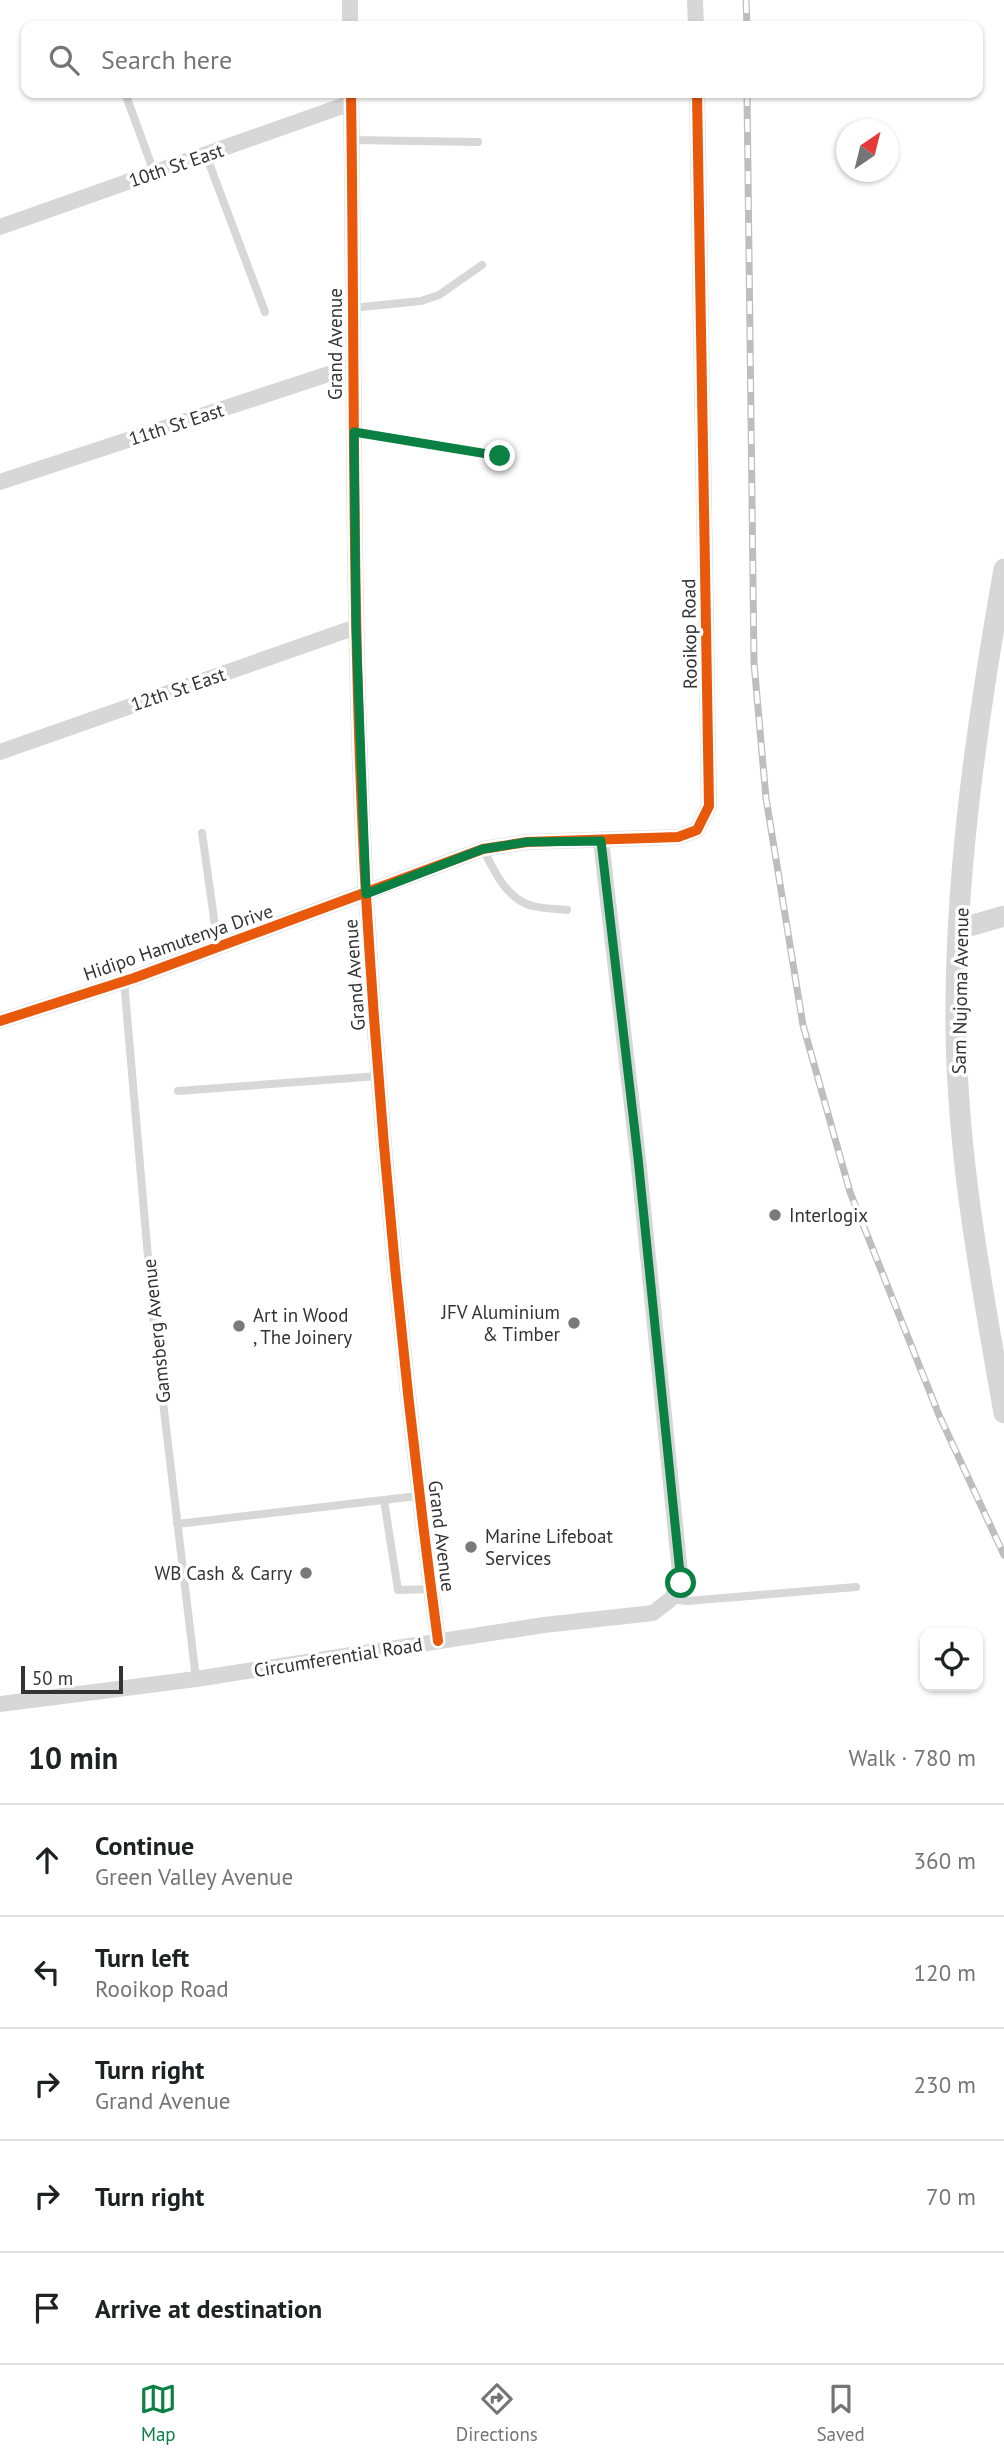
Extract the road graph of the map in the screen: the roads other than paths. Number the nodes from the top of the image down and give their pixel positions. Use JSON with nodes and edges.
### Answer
{"nodes":[{"id":1,"x":350,"y":0,"type":"edge"},
{"id":2,"x":695,"y":0,"type":"edge"},
{"id":3,"x":350,"y":21,"type":"edge"},
{"id":4,"x":695,"y":21,"type":"edge"},
{"id":5,"x":127,"y":98,"type":"edge"},
{"id":6,"x":351,"y":98,"type":"edge"},
{"id":7,"x":697,"y":98,"type":"edge"},
{"id":8,"x":352,"y":140,"type":"junction"},
{"id":9,"x":478,"y":142,"type":"dead end"},
{"id":10,"x":206,"y":155,"type":"junction"},
{"id":11,"x":154,"y":173,"type":"junction"},
{"id":12,"x":0,"y":227,"type":"edge"},
{"id":13,"x":482,"y":265,"type":"dead end"},
{"id":14,"x":352,"y":308,"type":"junction"},
{"id":15,"x":265,"y":312,"type":"dead end"},
{"id":16,"x":353,"y":366,"type":"junction"},
{"id":17,"x":354,"y":432,"type":"junction"},
{"id":18,"x":500,"y":456,"type":"dead end"},
{"id":19,"x":0,"y":482,"type":"edge"},
{"id":20,"x":1004,"y":569,"type":"edge"},
{"id":21,"x":356,"y":626,"type":"junction"},
{"id":22,"x":0,"y":752,"type":"edge"},
{"id":23,"x":202,"y":833,"type":"dead end"},
{"id":24,"x":601,"y":841,"type":"junction"},
{"id":25,"x":483,"y":849,"type":"junction"},
{"id":26,"x":366,"y":894,"type":"junction"},
{"id":27,"x":567,"y":910,"type":"dead end"},
{"id":28,"x":1004,"y":916,"type":"edge"},
{"id":29,"x":959,"y":929,"type":"junction"},
{"id":30,"x":218,"y":947,"type":"junction"},
{"id":31,"x":124,"y":981,"type":"junction"},
{"id":32,"x":0,"y":1021,"type":"edge"},
{"id":33,"x":379,"y":1076,"type":"junction"},
{"id":34,"x":178,"y":1091,"type":"dead end"},
{"id":35,"x":1004,"y":1413,"type":"edge"},
{"id":36,"x":418,"y":1496,"type":"junction"},
{"id":37,"x":384,"y":1500,"type":"junction"},
{"id":38,"x":177,"y":1524,"type":"junction"},
{"id":39,"x":856,"y":1587,"type":"dead end"},
{"id":40,"x":431,"y":1589,"type":"junction"},
{"id":41,"x":671,"y":1599,"type":"junction"},
{"id":42,"x":438,"y":1641,"type":"junction"},
{"id":43,"x":196,"y":1679,"type":"junction"},
{"id":44,"x":0,"y":1704,"type":"edge"}],
"edges":[{"from":1,"to":3,"type":"street"},
{"from":2,"to":4,"type":"street"},
{"from":5,"to":11,"type":"lane"},
{"from":6,"to":8,"type":"street","name":"Grand Avenue"},
{"from":6,"to":10,"type":"street","name":"10th St East"},
{"from":7,"to":24,"type":"street","name":"Rooikop Road"},
{"from":8,"to":9,"type":"lane"},
{"from":8,"to":14,"type":"street","name":"Grand Avenue"},
{"from":10,"to":11,"type":"street","name":"10th St East"},
{"from":10,"to":15,"type":"lane"},
{"from":11,"to":12,"type":"street","name":"10th St East"},
{"from":13,"to":14,"type":"lane"},
{"from":14,"to":16,"type":"street","name":"Grand Avenue"},
{"from":16,"to":17,"type":"street","name":"Grand Avenue"},
{"from":16,"to":19,"type":"street","name":"11th St East"},
{"from":17,"to":18,"type":"lane"},
{"from":17,"to":21,"type":"street","name":"Grand Avenue"},
{"from":20,"to":29,"type":"street","name":"Sam Nujoma Avenue"},
{"from":21,"to":22,"type":"street","name":"12th St East"},
{"from":21,"to":26,"type":"street","name":"Grand Avenue"},
{"from":23,"to":30,"type":"lane"},
{"from":24,"to":25,"type":"street","name":"Rooikop Road"},
{"from":24,"to":41,"type":"street"},
{"from":25,"to":26,"type":"street","name":"Rooikop Road"},
{"from":25,"to":27,"type":"lane"},
{"from":26,"to":30,"type":"street","name":"Hidipo Hamutenya Drive"},
{"from":26,"to":33,"type":"street","name":"Grand Avenue"},
{"from":28,"to":29,"type":"street"},
{"from":29,"to":35,"type":"street","name":"Sam Nujoma Avenue"},
{"from":30,"to":31,"type":"street","name":"Hidipo Hamutenya Drive"},
{"from":31,"to":32,"type":"street","name":"Hidipo Hamutenya Drive"},
{"from":31,"to":38,"type":"lane","name":"Gamsberg Avenue"},
{"from":33,"to":34,"type":"lane"},
{"from":33,"to":36,"type":"street","name":"Grand Avenue"},
{"from":36,"to":37,"type":"lane"},
{"from":36,"to":40,"type":"street","name":"Grand Avenue"},
{"from":37,"to":38,"type":"lane"},
{"from":37,"to":40,"type":"lane"},
{"from":38,"to":43,"type":"lane","name":"Gamsberg Avenue"},
{"from":39,"to":41,"type":"lane"},
{"from":40,"to":42,"type":"street","name":"Grand Avenue"},
{"from":41,"to":42,"type":"street","name":"Circumferential Road"},
{"from":42,"to":43,"type":"street","name":"Circumferential Road"},
{"from":43,"to":44,"type":"street","name":"Circumferential Road"}]}
